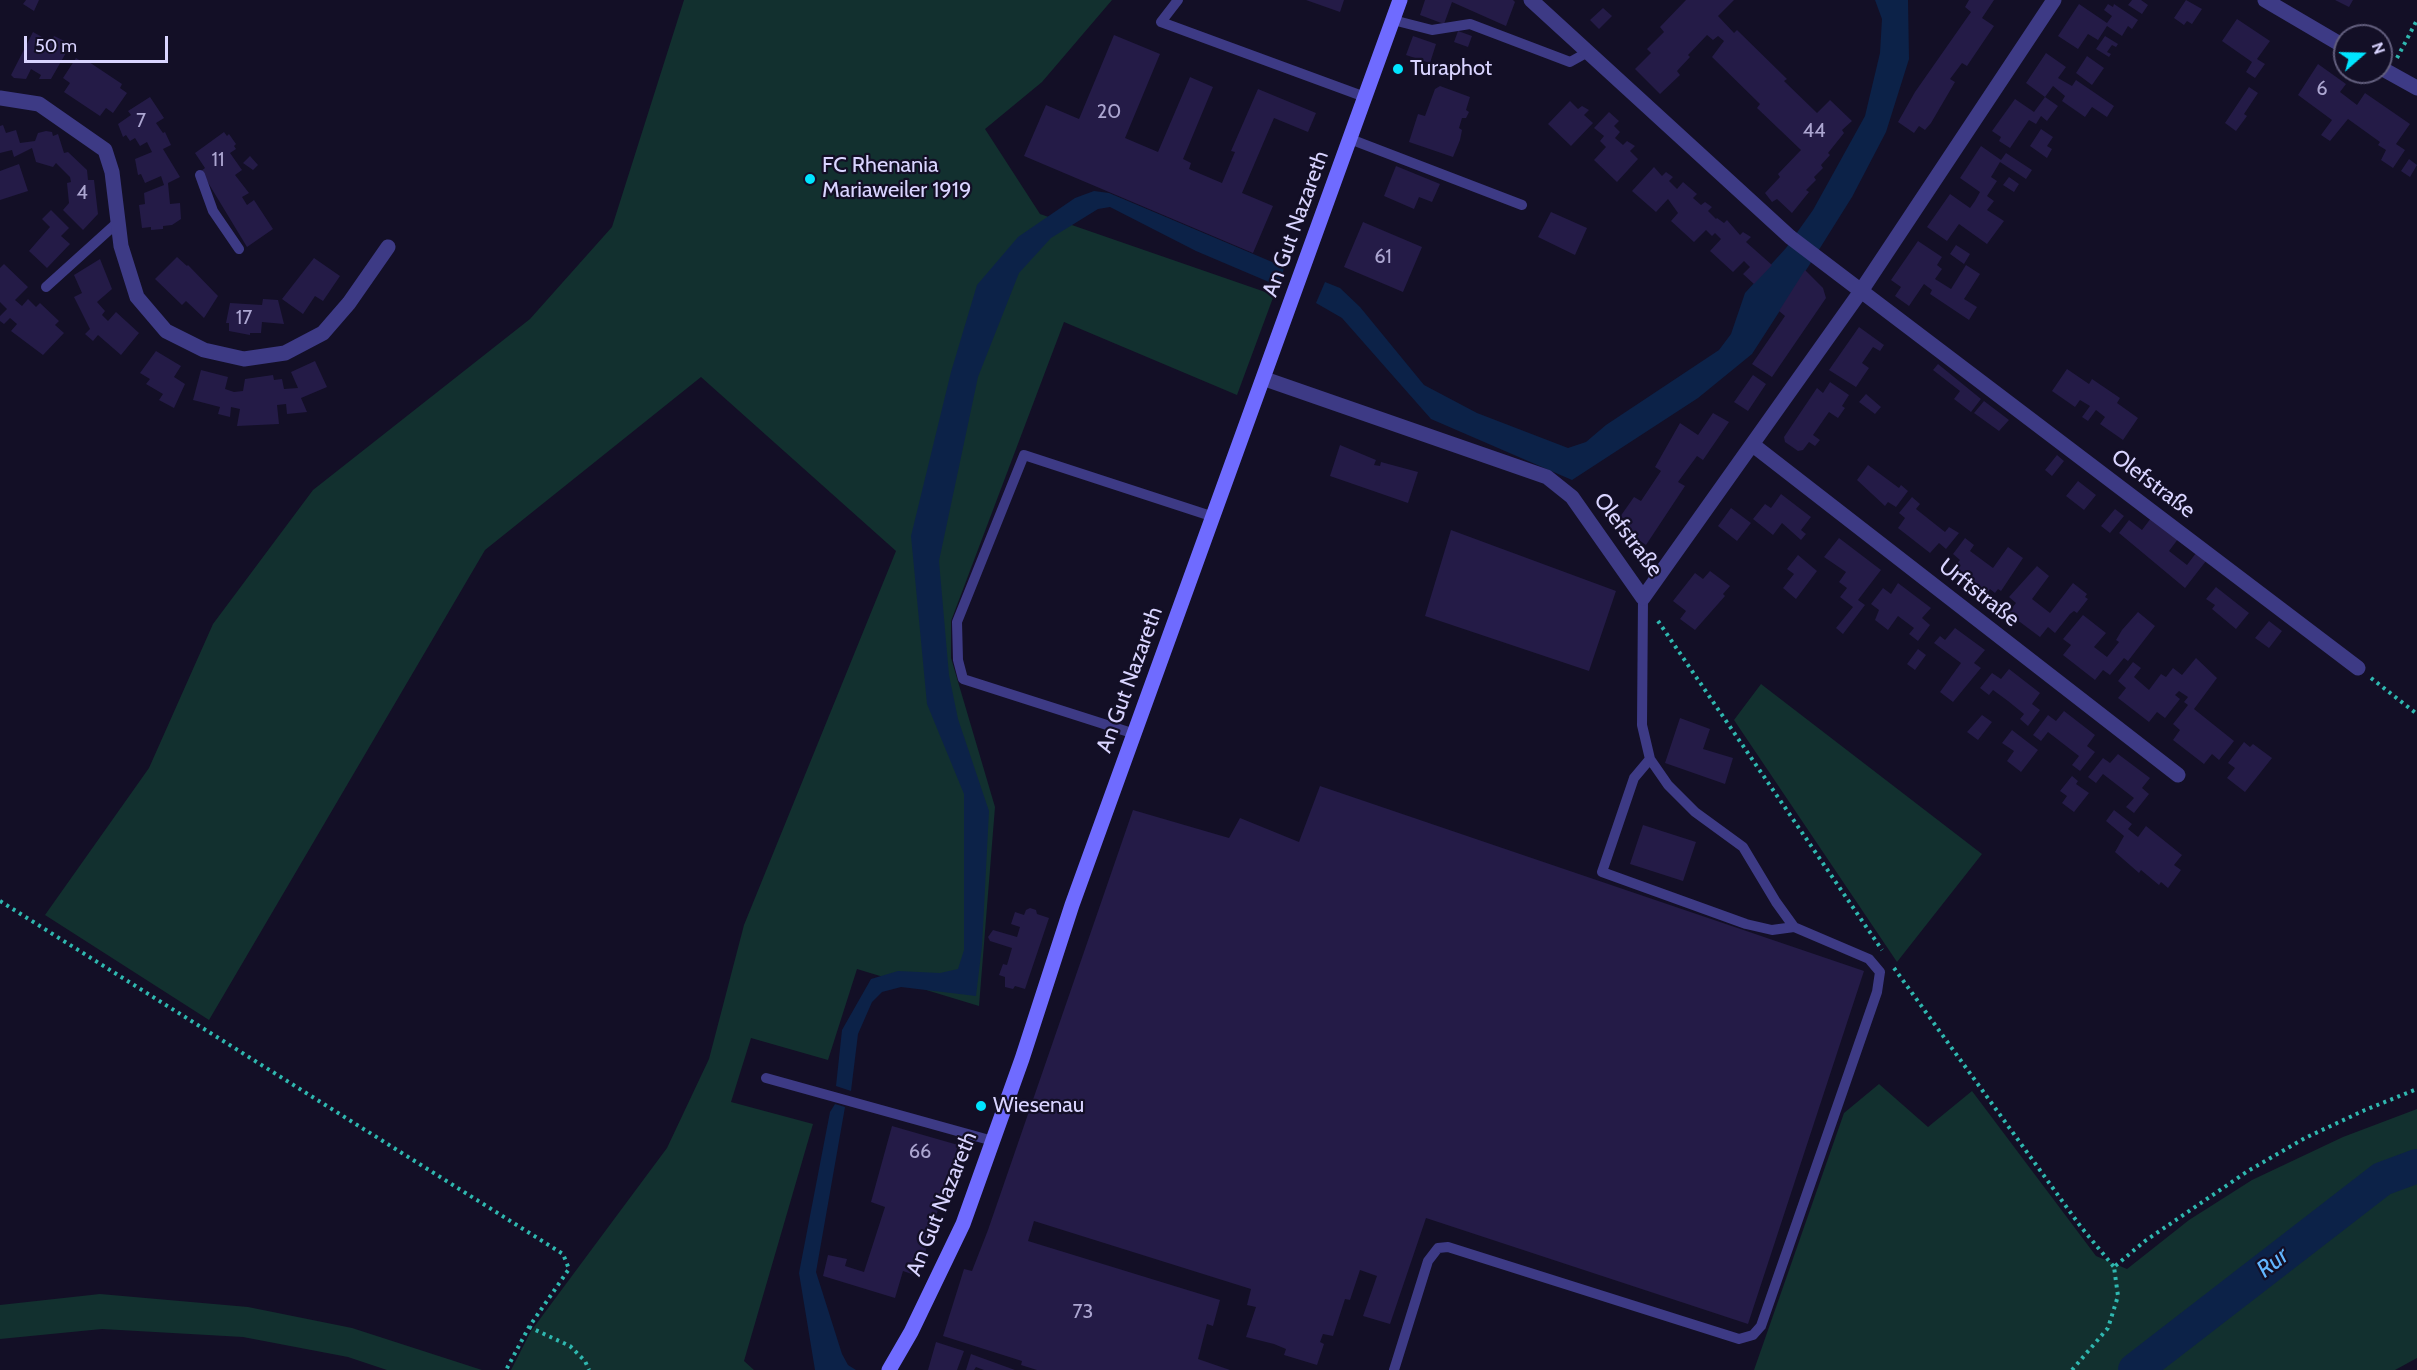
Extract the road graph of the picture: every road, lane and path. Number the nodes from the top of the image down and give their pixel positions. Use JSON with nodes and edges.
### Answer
{"nodes":[{"id":1,"x":1178,"y":0,"type":"edge"},
{"id":2,"x":1400,"y":0,"type":"edge"},
{"id":3,"x":1531,"y":0,"type":"edge"},
{"id":4,"x":2054,"y":0,"type":"edge"},
{"id":5,"x":2265,"y":0,"type":"edge"},
{"id":6,"x":2417,"y":20,"type":"edge"},
{"id":7,"x":1393,"y":21,"type":"junction"},
{"id":8,"x":2333,"y":40,"type":"edge"},
{"id":9,"x":1588,"y":52,"type":"junction"},
{"id":10,"x":2393,"y":58,"type":"edge"},
{"id":11,"x":2393,"y":74,"type":"edge"},
{"id":12,"x":2417,"y":88,"type":"edge"},
{"id":13,"x":1365,"y":97,"type":"junction"},
{"id":14,"x":0,"y":98,"type":"edge"},
{"id":15,"x":1350,"y":140,"type":"junction"},
{"id":16,"x":200,"y":175,"type":"dead end"},
{"id":17,"x":1522,"y":205,"type":"dead end"},
{"id":18,"x":118,"y":222,"type":"junction"},
{"id":19,"x":388,"y":248,"type":"dead end"},
{"id":20,"x":239,"y":249,"type":"dead end"},
{"id":21,"x":46,"y":287,"type":"dead end"},
{"id":22,"x":1861,"y":291,"type":"junction"},
{"id":23,"x":1265,"y":379,"type":"junction"},
{"id":24,"x":1753,"y":445,"type":"junction"},
{"id":25,"x":1214,"y":517,"type":"junction"},
{"id":26,"x":1643,"y":598,"type":"junction"},
{"id":27,"x":2358,"y":668,"type":"joint"},
{"id":28,"x":2417,"y":714,"type":"edge"},
{"id":29,"x":1135,"y":734,"type":"junction"},
{"id":30,"x":1650,"y":759,"type":"junction"},
{"id":31,"x":2178,"y":775,"type":"dead end"},
{"id":32,"x":0,"y":901,"type":"edge"},
{"id":33,"x":1794,"y":927,"type":"junction"},
{"id":34,"x":1887,"y":957,"type":"dead end"},
{"id":35,"x":1893,"y":966,"type":"dead end"},
{"id":36,"x":766,"y":1078,"type":"dead end"},
{"id":37,"x":2417,"y":1089,"type":"edge"},
{"id":38,"x":993,"y":1141,"type":"junction"},
{"id":39,"x":2114,"y":1267,"type":"junction"},
{"id":40,"x":529,"y":1327,"type":"junction"},
{"id":41,"x":506,"y":1370,"type":"edge"},
{"id":42,"x":589,"y":1370,"type":"edge"},
{"id":43,"x":889,"y":1370,"type":"edge"},
{"id":44,"x":1394,"y":1370,"type":"edge"},
{"id":45,"x":2072,"y":1370,"type":"edge"}],
"edges":[{"from":1,"to":13,"type":"lane"},
{"from":2,"to":7,"type":"main road","name":"An Gut Nazareth"},
{"from":3,"to":9,"type":"street","name":"Olefstraße"},
{"from":4,"to":22,"type":"street","name":"Olefstraße"},
{"from":5,"to":8,"type":"street"},
{"from":6,"to":10,"type":"path"},
{"from":7,"to":9,"type":"lane"},
{"from":7,"to":13,"type":"main road","name":"An Gut Nazareth"},
{"from":9,"to":22,"type":"street","name":"Olefstraße"},
{"from":11,"to":12,"type":"street"},
{"from":13,"to":15,"type":"main road","name":"An Gut Nazareth"},
{"from":14,"to":18,"type":"street"},
{"from":15,"to":17,"type":"lane"},
{"from":15,"to":23,"type":"main road","name":"An Gut Nazareth"},
{"from":16,"to":20,"type":"lane"},
{"from":18,"to":19,"type":"street"},
{"from":18,"to":21,"type":"lane"},
{"from":22,"to":24,"type":"street","name":"Olefstraße"},
{"from":22,"to":27,"type":"street","name":"Olefstraße"},
{"from":23,"to":25,"type":"main road","name":"An Gut Nazareth"},
{"from":23,"to":26,"type":"street","name":"Olefstraße"},
{"from":24,"to":26,"type":"street","name":"Olefstraße"},
{"from":24,"to":31,"type":"street","name":"Urftstraße"},
{"from":25,"to":29,"type":"main road","name":"An Gut Nazareth"},
{"from":25,"to":29,"type":"lane"},
{"from":26,"to":30,"type":"lane"},
{"from":26,"to":34,"type":"path"},
{"from":27,"to":28,"type":"path"},
{"from":29,"to":38,"type":"main road","name":"An Gut Nazareth"},
{"from":30,"to":33,"type":"lane"},
{"from":30,"to":33,"type":"lane"},
{"from":32,"to":40,"type":"path"},
{"from":33,"to":44,"type":"lane"},
{"from":35,"to":39,"type":"path"},
{"from":36,"to":38,"type":"lane"},
{"from":37,"to":39,"type":"path"},
{"from":38,"to":43,"type":"main road","name":"An Gut Nazareth"},
{"from":39,"to":45,"type":"path"},
{"from":40,"to":41,"type":"path"},
{"from":40,"to":42,"type":"path"}]}
